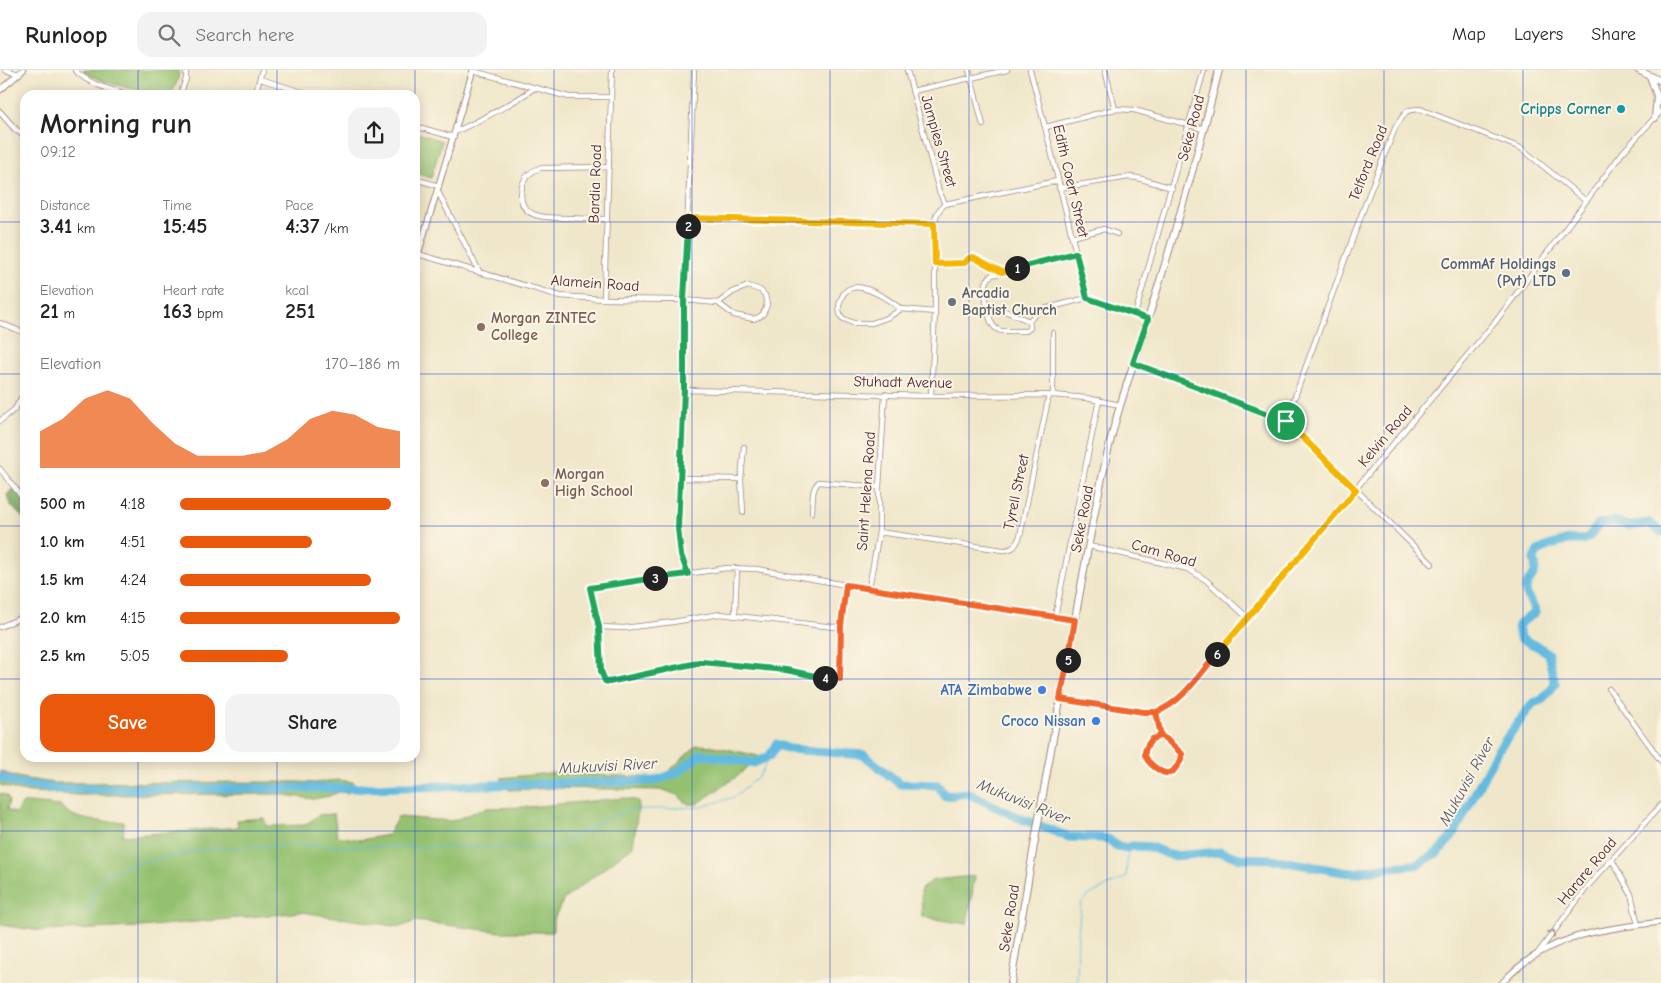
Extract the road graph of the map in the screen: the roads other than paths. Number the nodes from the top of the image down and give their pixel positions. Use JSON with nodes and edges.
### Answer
{"nodes":[{"id":1,"x":5,"y":70,"type":"edge"},
{"id":2,"x":75,"y":70,"type":"edge"},
{"id":3,"x":186,"y":70,"type":"edge"},
{"id":4,"x":262,"y":70,"type":"edge"},
{"id":5,"x":472,"y":70,"type":"edge"},
{"id":6,"x":612,"y":70,"type":"edge"},
{"id":7,"x":694,"y":70,"type":"edge"},
{"id":8,"x":907,"y":70,"type":"edge"},
{"id":9,"x":969,"y":70,"type":"edge"},
{"id":10,"x":1006,"y":70,"type":"edge"},
{"id":11,"x":1030,"y":70,"type":"edge"},
{"id":12,"x":1105,"y":70,"type":"edge"},
{"id":13,"x":1204,"y":70,"type":"edge"},
{"id":14,"x":1219,"y":70,"type":"edge"},
{"id":15,"x":1638,"y":70,"type":"edge"},
{"id":16,"x":21,"y":72,"type":"edge"},
{"id":17,"x":1650,"y":76,"type":"junction"},
{"id":18,"x":971,"y":78,"type":"junction"},
{"id":19,"x":260,"y":80,"type":"junction"},
{"id":20,"x":1661,"y":81,"type":"edge"},
{"id":21,"x":534,"y":89,"type":"junction"},
{"id":22,"x":0,"y":90,"type":"edge"},
{"id":23,"x":114,"y":90,"type":"edge"},
{"id":24,"x":182,"y":90,"type":"edge"},
{"id":25,"x":257,"y":90,"type":"edge"},
{"id":26,"x":295,"y":90,"type":"edge"},
{"id":27,"x":912,"y":91,"type":"junction"},
{"id":28,"x":610,"y":97,"type":"junction"},
{"id":29,"x":1115,"y":109,"type":"junction"},
{"id":30,"x":1661,"y":111,"type":"edge"},
{"id":31,"x":0,"y":112,"type":"edge"},
{"id":32,"x":1655,"y":118,"type":"junction"},
{"id":33,"x":983,"y":125,"type":"dead end"},
{"id":34,"x":1190,"y":125,"type":"junction"},
{"id":35,"x":420,"y":127,"type":"edge"},
{"id":36,"x":1046,"y":127,"type":"junction"},
{"id":37,"x":1204,"y":129,"type":"junction"},
{"id":38,"x":20,"y":132,"type":"edge"},
{"id":39,"x":454,"y":135,"type":"junction"},
{"id":40,"x":608,"y":167,"type":"junction"},
{"id":41,"x":420,"y":181,"type":"edge"},
{"id":42,"x":1057,"y":181,"type":"junction"},
{"id":43,"x":438,"y":188,"type":"junction"},
{"id":44,"x":1059,"y":188,"type":"junction"},
{"id":45,"x":1172,"y":188,"type":"junction"},
{"id":46,"x":1586,"y":201,"type":"junction"},
{"id":47,"x":945,"y":204,"type":"junction"},
{"id":48,"x":688,"y":218,"type":"junction"},
{"id":49,"x":606,"y":219,"type":"junction"},
{"id":50,"x":934,"y":224,"type":"junction"},
{"id":51,"x":1117,"y":234,"type":"dead end"},
{"id":52,"x":1072,"y":237,"type":"junction"},
{"id":53,"x":420,"y":242,"type":"edge"},
{"id":54,"x":1076,"y":253,"type":"junction"},
{"id":55,"x":420,"y":255,"type":"edge"},
{"id":56,"x":935,"y":264,"type":"junction"},
{"id":57,"x":1002,"y":272,"type":"junction"},
{"id":58,"x":480,"y":273,"type":"junction"},
{"id":59,"x":1087,"y":298,"type":"junction"},
{"id":60,"x":604,"y":299,"type":"junction"},
{"id":61,"x":684,"y":300,"type":"junction"},
{"id":62,"x":718,"y":303,"type":"junction"},
{"id":63,"x":901,"y":309,"type":"junction"},
{"id":64,"x":988,"y":311,"type":"junction"},
{"id":65,"x":935,"y":312,"type":"junction"},
{"id":66,"x":1135,"y":315,"type":"junction"},
{"id":67,"x":1148,"y":319,"type":"junction"},
{"id":68,"x":1029,"y":321,"type":"junction"},
{"id":69,"x":0,"y":323,"type":"edge"},
{"id":70,"x":20,"y":331,"type":"edge"},
{"id":71,"x":1053,"y":333,"type":"dead end"},
{"id":72,"x":1133,"y":363,"type":"junction"},
{"id":73,"x":684,"y":390,"type":"junction"},
{"id":74,"x":885,"y":394,"type":"junction"},
{"id":75,"x":1051,"y":395,"type":"junction"},
{"id":76,"x":930,"y":396,"type":"junction"},
{"id":77,"x":20,"y":400,"type":"edge"},
{"id":78,"x":1099,"y":400,"type":"junction"},
{"id":79,"x":1120,"y":404,"type":"junction"},
{"id":80,"x":0,"y":421,"type":"edge"},
{"id":81,"x":1286,"y":421,"type":"junction"},
{"id":82,"x":744,"y":447,"type":"dead end"},
{"id":83,"x":0,"y":469,"type":"edge"},
{"id":84,"x":680,"y":478,"type":"junction"},
{"id":85,"x":741,"y":479,"type":"junction"},
{"id":86,"x":879,"y":487,"type":"junction"},
{"id":87,"x":1356,"y":490,"type":"junction"},
{"id":88,"x":20,"y":495,"type":"edge"},
{"id":89,"x":743,"y":512,"type":"dead end"},
{"id":90,"x":812,"y":512,"type":"dead end"},
{"id":91,"x":879,"y":532,"type":"junction"},
{"id":92,"x":1089,"y":546,"type":"junction"},
{"id":93,"x":1432,"y":564,"type":"dead end"},
{"id":94,"x":737,"y":568,"type":"junction"},
{"id":95,"x":688,"y":574,"type":"junction"},
{"id":96,"x":846,"y":585,"type":"junction"},
{"id":97,"x":869,"y":588,"type":"junction"},
{"id":98,"x":735,"y":614,"type":"junction"},
{"id":99,"x":1055,"y":617,"type":"junction"},
{"id":100,"x":1247,"y":617,"type":"junction"},
{"id":101,"x":20,"y":618,"type":"edge"},
{"id":102,"x":1075,"y":620,"type":"junction"},
{"id":103,"x":841,"y":626,"type":"junction"},
{"id":104,"x":0,"y":627,"type":"edge"},
{"id":105,"x":599,"y":627,"type":"junction"},
{"id":106,"x":1608,"y":689,"type":"dead end"},
{"id":107,"x":1060,"y":699,"type":"junction"},
{"id":108,"x":1156,"y":712,"type":"junction"},
{"id":109,"x":1161,"y":736,"type":"junction"},
{"id":110,"x":1661,"y":760,"type":"edge"},
{"id":111,"x":1661,"y":805,"type":"edge"},
{"id":112,"x":1612,"y":860,"type":"junction"},
{"id":113,"x":1661,"y":922,"type":"edge"},
{"id":114,"x":1638,"y":925,"type":"junction"},
{"id":115,"x":1536,"y":955,"type":"junction"},
{"id":116,"x":1011,"y":983,"type":"edge"},
{"id":117,"x":1502,"y":983,"type":"edge"}],
"edges":[{"from":1,"to":16,"type":"street"},
{"from":2,"to":23,"type":"street"},
{"from":3,"to":24,"type":"street"},
{"from":4,"to":19,"type":"street"},
{"from":5,"to":21,"type":"street"},
{"from":5,"to":39,"type":"street"},
{"from":6,"to":28,"type":"street","name":"Bardia Road"},
{"from":7,"to":48,"type":"street"},
{"from":8,"to":27,"type":"street","name":"Jampies Street"},
{"from":9,"to":18,"type":"street"},
{"from":10,"to":18,"type":"street"},
{"from":11,"to":36,"type":"street","name":"Edith Coert Street"},
{"from":12,"to":29,"type":"street"},
{"from":13,"to":34,"type":"street"},
{"from":14,"to":37,"type":"main road","name":"Seke Road"},
{"from":15,"to":17,"type":"main road"},
{"from":16,"to":22,"type":"street"},
{"from":17,"to":20,"type":"main road"},
{"from":17,"to":32,"type":"main road"},
{"from":18,"to":27,"type":"street"},
{"from":18,"to":33,"type":"street"},
{"from":19,"to":25,"type":"street"},
{"from":19,"to":26,"type":"street"},
{"from":21,"to":28,"type":"street"},
{"from":21,"to":39,"type":"street"},
{"from":27,"to":47,"type":"street","name":"Jampies Street"},
{"from":28,"to":40,"type":"street","name":"Bardia Road"},
{"from":29,"to":34,"type":"street"},
{"from":29,"to":36,"type":"street"},
{"from":30,"to":32,"type":"street","name":"Kelvin Road"},
{"from":31,"to":38,"type":"street"},
{"from":32,"to":46,"type":"street","name":"Kelvin Road"},
{"from":34,"to":37,"type":"street"},
{"from":34,"to":45,"type":"street"},
{"from":35,"to":39,"type":"street"},
{"from":36,"to":42,"type":"street","name":"Edith Coert Street"},
{"from":37,"to":67,"type":"main road","name":"Seke Road"},
{"from":39,"to":43,"type":"street"},
{"from":40,"to":49,"type":"street","name":"Bardia Road"},
{"from":40,"to":49,"type":"street"},
{"from":41,"to":43,"type":"street"},
{"from":42,"to":44,"type":"street","name":"Edith Coert Street"},
{"from":42,"to":47,"type":"street"},
{"from":43,"to":53,"type":"street"},
{"from":43,"to":58,"type":"street"},
{"from":44,"to":45,"type":"street"},
{"from":44,"to":52,"type":"street","name":"Edith Coert Street"},
{"from":45,"to":66,"type":"street"},
{"from":46,"to":81,"type":"street","name":"Telford Road"},
{"from":46,"to":87,"type":"street","name":"Kelvin Road"},
{"from":47,"to":50,"type":"street","name":"Jampies Street"},
{"from":48,"to":50,"type":"street"},
{"from":48,"to":61,"type":"street"},
{"from":49,"to":60,"type":"street","name":"Bardia Road"},
{"from":50,"to":56,"type":"street"},
{"from":51,"to":52,"type":"street"},
{"from":52,"to":54,"type":"street","name":"Edith Coert Street"},
{"from":54,"to":57,"type":"street"},
{"from":54,"to":59,"type":"street","name":"Edith Coert Street"},
{"from":55,"to":58,"type":"street","name":"Alamein Road"},
{"from":56,"to":57,"type":"street"},
{"from":56,"to":65,"type":"street"},
{"from":57,"to":64,"type":"street"},
{"from":58,"to":60,"type":"street","name":"Alamein Road"},
{"from":59,"to":66,"type":"street"},
{"from":59,"to":68,"type":"street"},
{"from":60,"to":61,"type":"street","name":"Alamein Road"},
{"from":61,"to":62,"type":"street","name":"Alamein Road"},
{"from":61,"to":73,"type":"street"},
{"from":62,"to":62,"type":"street","name":"Alamein Road"},
{"from":63,"to":63,"type":"street"},
{"from":63,"to":65,"type":"street"},
{"from":64,"to":68,"type":"street"},
{"from":64,"to":68,"type":"street"},
{"from":65,"to":76,"type":"street"},
{"from":66,"to":67,"type":"street"},
{"from":67,"to":72,"type":"main road","name":"Seke Road"},
{"from":69,"to":70,"type":"street"},
{"from":71,"to":75,"type":"street"},
{"from":72,"to":79,"type":"main road","name":"Seke Road"},
{"from":72,"to":81,"type":"street"},
{"from":73,"to":74,"type":"street","name":"Stuhadt Avenue"},
{"from":73,"to":84,"type":"street"},
{"from":74,"to":76,"type":"street","name":"Stuhadt Avenue"},
{"from":74,"to":86,"type":"street","name":"Saint Helena Road"},
{"from":75,"to":76,"type":"street","name":"Stuhadt Avenue"},
{"from":75,"to":78,"type":"street","name":"Stuhadt Avenue"},
{"from":75,"to":91,"type":"street","name":"Tyrell Street"},
{"from":77,"to":80,"type":"street"},
{"from":78,"to":79,"type":"street","name":"Stuhadt Avenue"},
{"from":78,"to":99,"type":"street"},
{"from":79,"to":92,"type":"main road","name":"Seke Road"},
{"from":81,"to":87,"type":"street"},
{"from":82,"to":85,"type":"street"},
{"from":83,"to":88,"type":"street"},
{"from":84,"to":85,"type":"street"},
{"from":84,"to":95,"type":"street"},
{"from":85,"to":89,"type":"street"},
{"from":86,"to":90,"type":"street"},
{"from":86,"to":91,"type":"street","name":"Saint Helena Road"},
{"from":87,"to":93,"type":"street"},
{"from":87,"to":100,"type":"street","name":"Kelvin Road"},
{"from":91,"to":97,"type":"street","name":"Saint Helena Road"},
{"from":92,"to":100,"type":"street","name":"Cam Road"},
{"from":92,"to":102,"type":"main road","name":"Seke Road"},
{"from":94,"to":95,"type":"street"},
{"from":94,"to":96,"type":"street"},
{"from":94,"to":98,"type":"street"},
{"from":95,"to":105,"type":"street"},
{"from":96,"to":97,"type":"street"},
{"from":96,"to":103,"type":"street"},
{"from":97,"to":99,"type":"street"},
{"from":98,"to":103,"type":"street"},
{"from":98,"to":105,"type":"street"},
{"from":99,"to":102,"type":"street"},
{"from":100,"to":108,"type":"street","name":"Kelvin Road"},
{"from":101,"to":104,"type":"street"},
{"from":102,"to":107,"type":"main road","name":"Seke Road"},
{"from":103,"to":105,"type":"street"},
{"from":106,"to":110,"type":"street"},
{"from":107,"to":108,"type":"street"},
{"from":107,"to":116,"type":"main road","name":"Seke Road"},
{"from":108,"to":109,"type":"street"},
{"from":109,"to":109,"type":"street"},
{"from":111,"to":112,"type":"street","name":"Harare Road"},
{"from":112,"to":114,"type":"street"},
{"from":115,"to":112,"type":"street","name":"Harare Road","one_way":true},
{"from":113,"to":114,"type":"street"},
{"from":114,"to":115,"type":"street"},
{"from":115,"to":117,"type":"street"}]}
